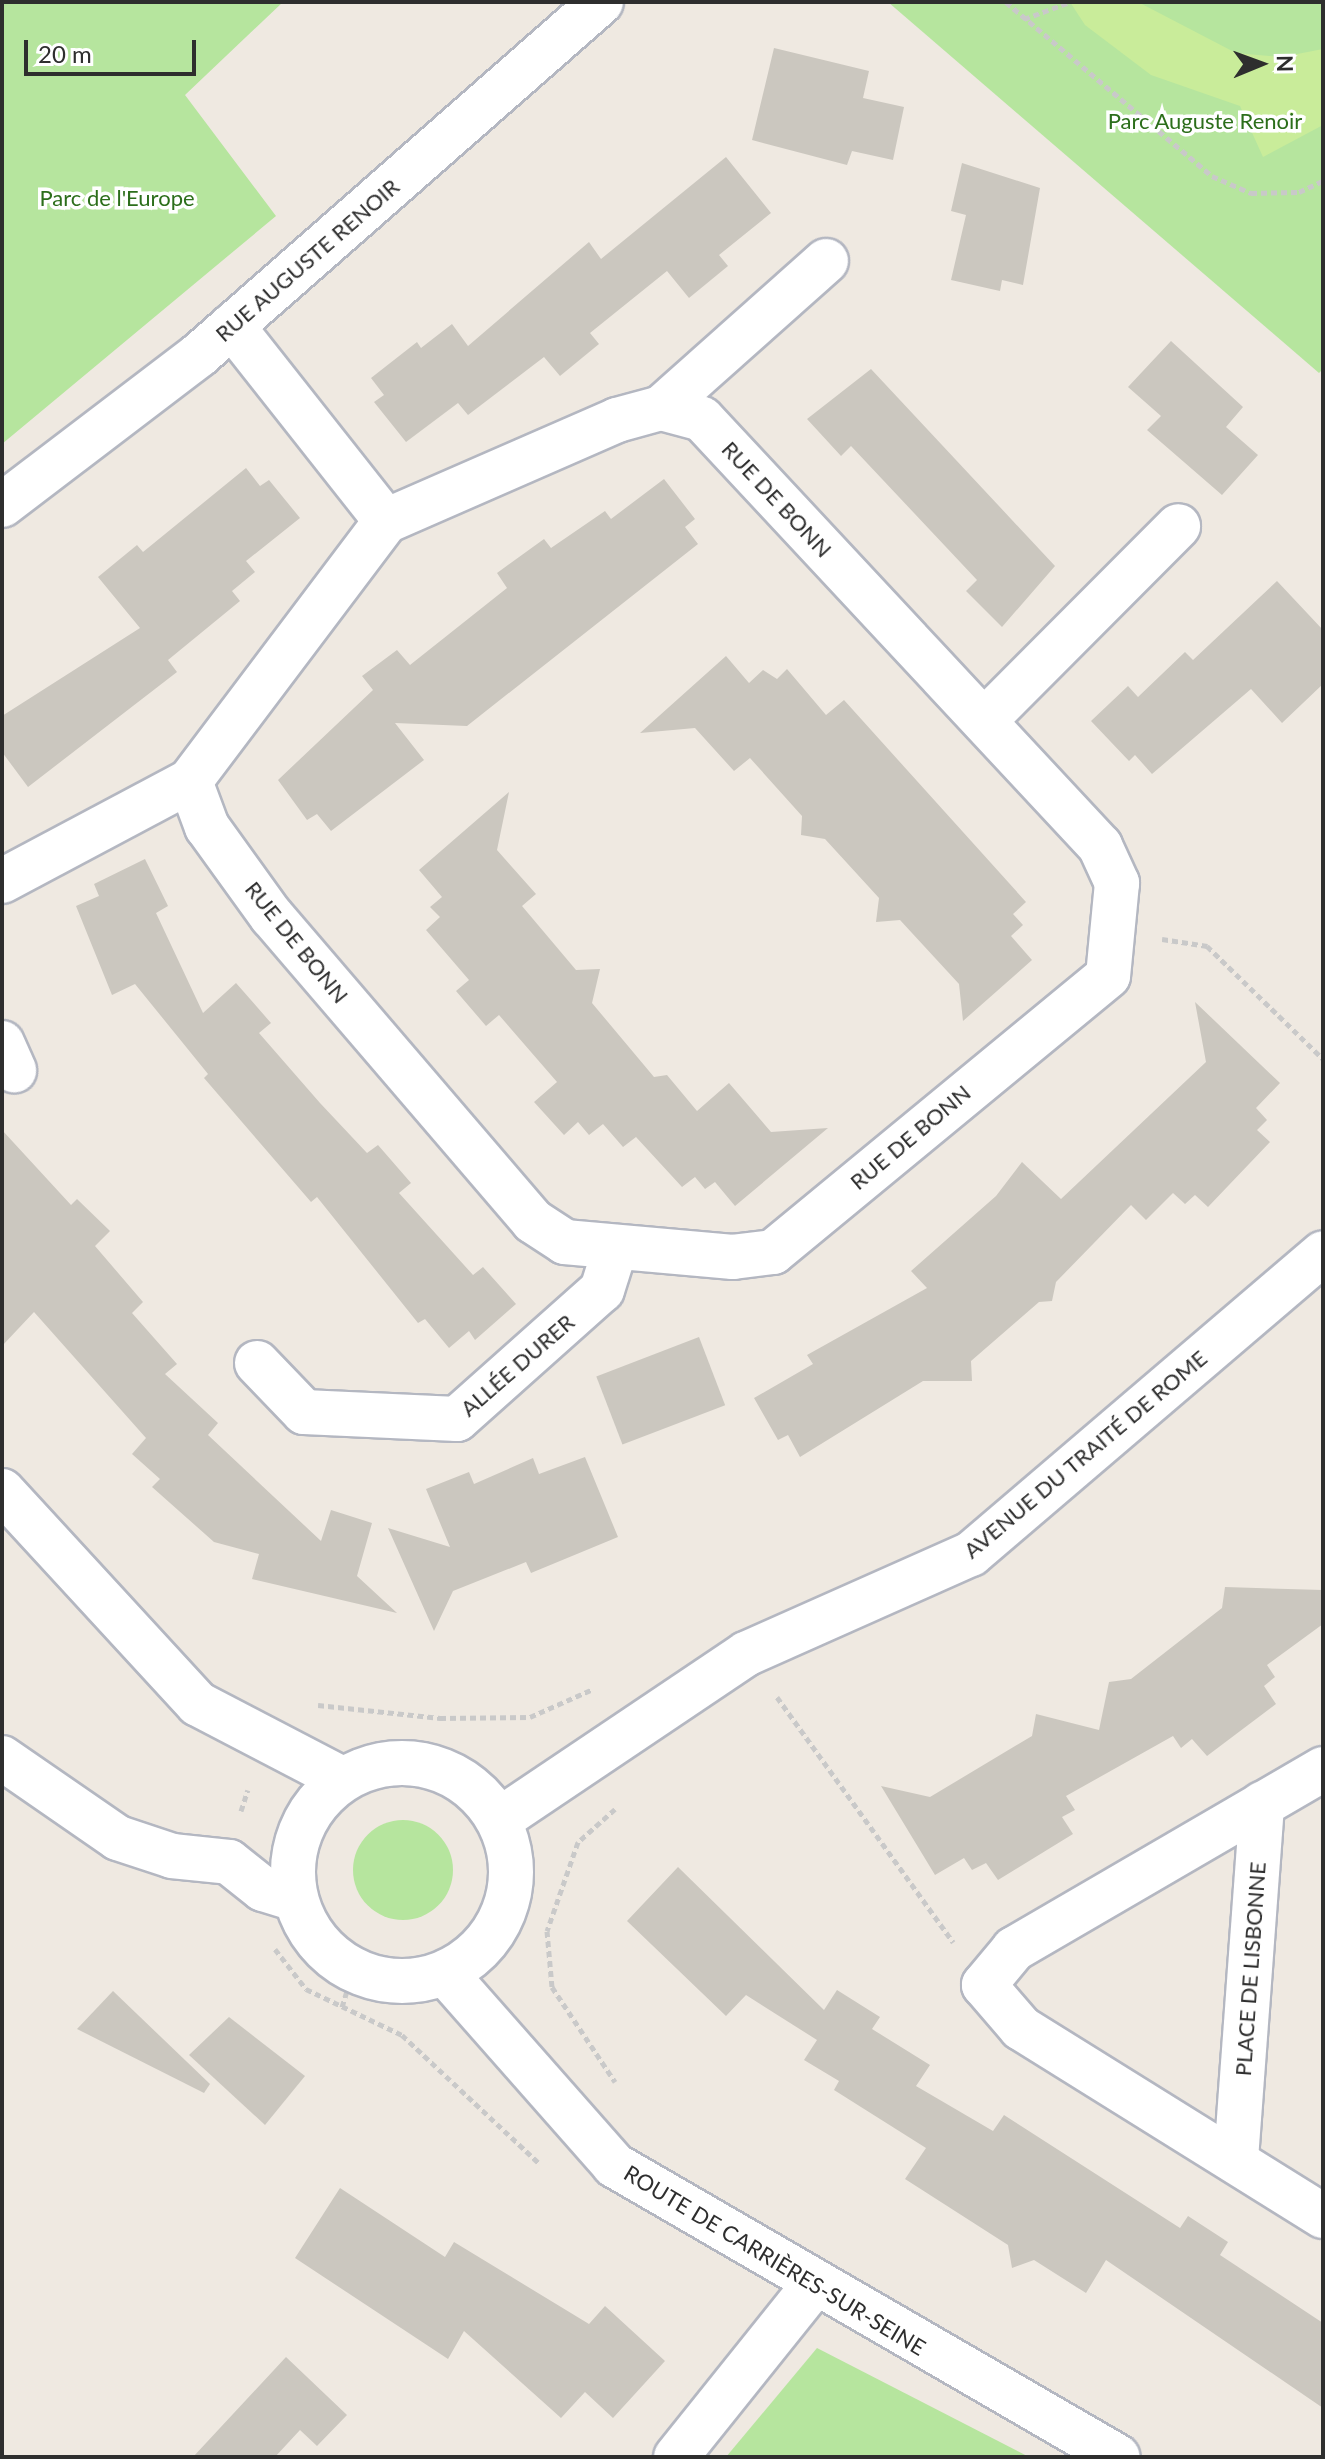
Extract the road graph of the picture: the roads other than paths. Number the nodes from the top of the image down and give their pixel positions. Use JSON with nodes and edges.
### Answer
{"nodes":[{"id":1,"x":601,"y":2,"type":"edge"},
{"id":2,"x":826,"y":261,"type":"dead end"},
{"id":3,"x":232,"y":326,"type":"junction"},
{"id":4,"x":661,"y":408,"type":"junction"},
{"id":5,"x":2,"y":505,"type":"edge"},
{"id":6,"x":386,"y":521,"type":"junction"},
{"id":7,"x":1178,"y":526,"type":"dead end"},
{"id":8,"x":984,"y":721,"type":"junction"},
{"id":9,"x":190,"y":781,"type":"junction"},
{"id":10,"x":2,"y":881,"type":"edge"},
{"id":11,"x":615,"y":1249,"type":"junction"},
{"id":12,"x":1323,"y":1253,"type":"edge"},
{"id":13,"x":257,"y":1363,"type":"dead end"},
{"id":14,"x":2,"y":1491,"type":"edge"},
{"id":15,"x":5,"y":1766,"type":"edge"},
{"id":16,"x":1323,"y":1769,"type":"edge"},
{"id":17,"x":342,"y":1779,"type":"junction"},
{"id":18,"x":1262,"y":1804,"type":"junction"},
{"id":19,"x":499,"y":1820,"type":"junction"},
{"id":20,"x":295,"y":1899,"type":"junction"},
{"id":21,"x":445,"y":1973,"type":"junction"},
{"id":22,"x":1236,"y":2159,"type":"junction"},
{"id":23,"x":1323,"y":2216,"type":"edge"},
{"id":24,"x":813,"y":2286,"type":"junction"},
{"id":25,"x":676,"y":2457,"type":"edge"},
{"id":26,"x":1118,"y":2457,"type":"edge"}],
"edges":[{"from":1,"to":3,"type":"street","name":"RUE AUGUSTE RENOIR"},
{"from":2,"to":4,"type":"street"},
{"from":3,"to":5,"type":"street","name":"RUE AUGUSTE RENOIR"},
{"from":3,"to":6,"type":"street"},
{"from":4,"to":6,"type":"street"},
{"from":4,"to":8,"type":"street","name":"RUE DE BONN"},
{"from":6,"to":9,"type":"street"},
{"from":7,"to":8,"type":"street"},
{"from":8,"to":11,"type":"street","name":"RUE DE BONN"},
{"from":9,"to":10,"type":"street"},
{"from":9,"to":11,"type":"street","name":"RUE DE BONN"},
{"from":11,"to":13,"type":"street","name":"ALLÉE DURER"},
{"from":12,"to":19,"type":"street","name":"AVENUE DU TRAITÉ DE ROME"},
{"from":14,"to":17,"type":"street"},
{"from":15,"to":20,"type":"street"},
{"from":16,"to":18,"type":"street"},
{"from":17,"to":19,"type":"street"},
{"from":17,"to":20,"type":"street"},
{"from":18,"to":22,"type":"street","name":"PLACE DE LISBONNE"},
{"from":18,"to":22,"type":"street"},
{"from":19,"to":21,"type":"street"},
{"from":20,"to":21,"type":"street"},
{"from":21,"to":24,"type":"street","name":"ROUTE DE CARRIÈRES-SUR-SEINE"},
{"from":22,"to":23,"type":"street"},
{"from":24,"to":25,"type":"street"},
{"from":24,"to":26,"type":"street","name":"ROUTE DE CARRIÈRES-SUR-SEINE"}]}
